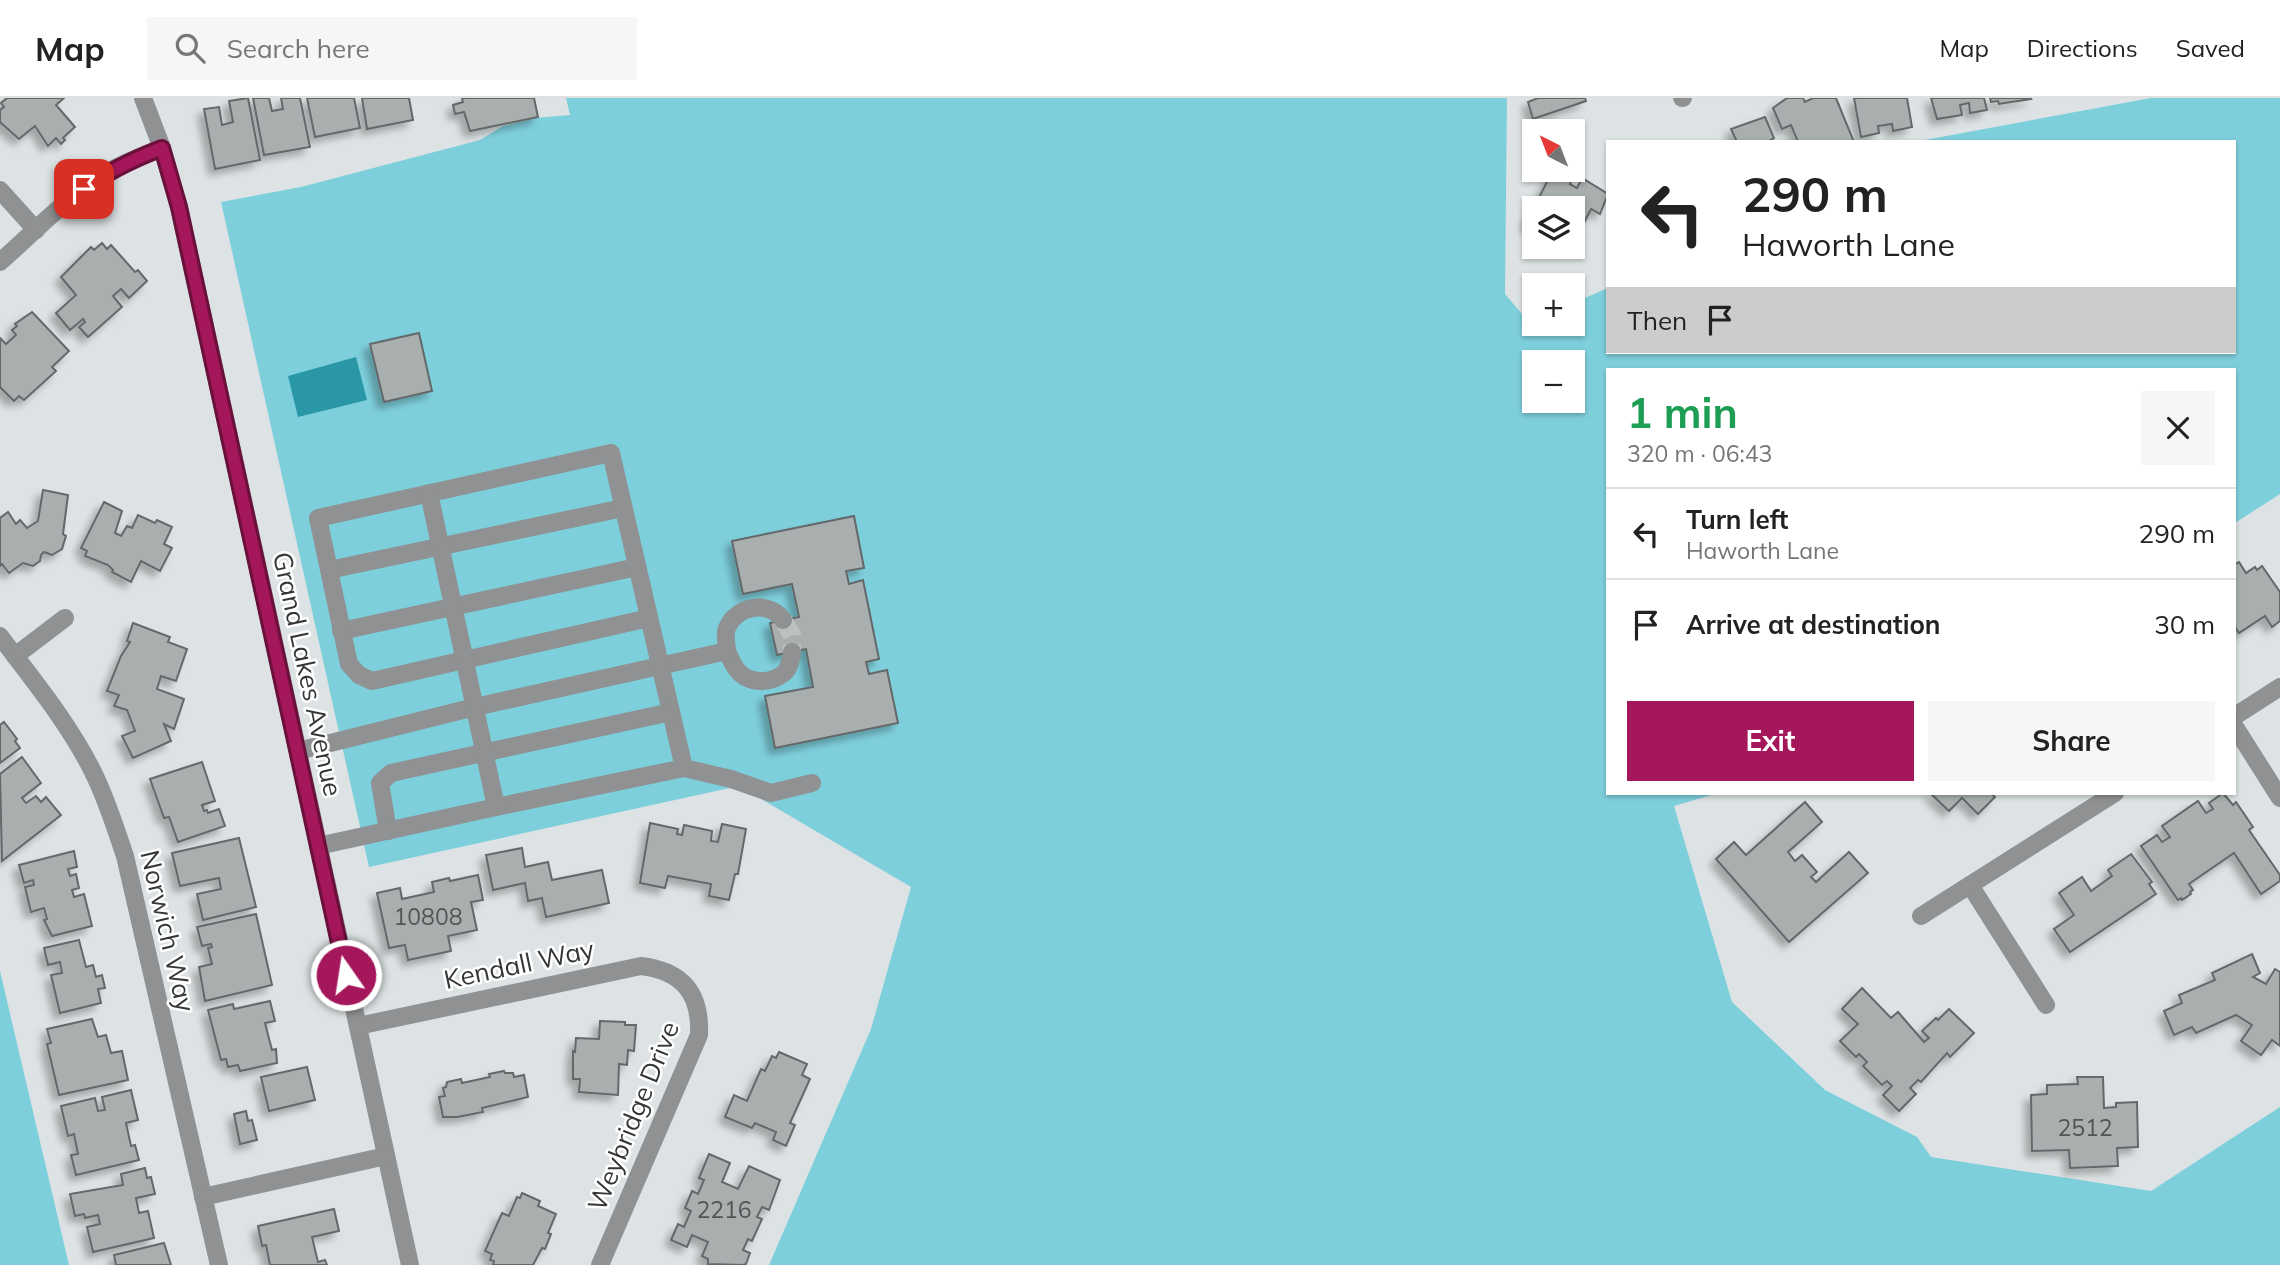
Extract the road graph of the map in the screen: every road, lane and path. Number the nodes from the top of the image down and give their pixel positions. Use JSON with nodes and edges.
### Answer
{"nodes":[{"id":1,"x":143,"y":98,"type":"edge"},
{"id":2,"x":162,"y":148,"type":"junction"},
{"id":3,"x":0,"y":190,"type":"edge"},
{"id":4,"x":36,"y":230,"type":"junction"},
{"id":5,"x":0,"y":262,"type":"edge"},
{"id":6,"x":429,"y":493,"type":"junction"},
{"id":7,"x":623,"y":508,"type":"junction"},
{"id":8,"x":440,"y":547,"type":"junction"},
{"id":9,"x":637,"y":567,"type":"junction"},
{"id":10,"x":329,"y":570,"type":"junction"},
{"id":11,"x":453,"y":607,"type":"junction"},
{"id":12,"x":65,"y":618,"type":"dead end"},
{"id":13,"x":649,"y":618,"type":"junction"},
{"id":14,"x":783,"y":620,"type":"dead end"},
{"id":15,"x":341,"y":631,"type":"junction"},
{"id":16,"x":0,"y":636,"type":"edge"},
{"id":17,"x":727,"y":651,"type":"junction"},
{"id":18,"x":792,"y":652,"type":"dead end"},
{"id":19,"x":15,"y":656,"type":"junction"},
{"id":20,"x":464,"y":660,"type":"junction"},
{"id":21,"x":660,"y":666,"type":"junction"},
{"id":22,"x":2280,"y":687,"type":"edge"},
{"id":23,"x":475,"y":707,"type":"junction"},
{"id":24,"x":671,"y":712,"type":"junction"},
{"id":25,"x":2236,"y":715,"type":"edge"},
{"id":26,"x":2236,"y":729,"type":"edge"},
{"id":27,"x":298,"y":751,"type":"junction"},
{"id":28,"x":485,"y":752,"type":"junction"},
{"id":29,"x":684,"y":768,"type":"junction"},
{"id":30,"x":812,"y":783,"type":"dead end"},
{"id":31,"x":2112,"y":795,"type":"edge"},
{"id":32,"x":2280,"y":798,"type":"edge"},
{"id":33,"x":496,"y":807,"type":"junction"},
{"id":34,"x":388,"y":831,"type":"junction"},
{"id":35,"x":318,"y":846,"type":"junction"},
{"id":36,"x":1970,"y":885,"type":"junction"},
{"id":37,"x":1921,"y":916,"type":"dead end"},
{"id":38,"x":687,"y":987,"type":"joint"},
{"id":39,"x":2046,"y":1005,"type":"dead end"},
{"id":40,"x":358,"y":1027,"type":"junction"},
{"id":41,"x":386,"y":1156,"type":"junction"},
{"id":42,"x":203,"y":1197,"type":"junction"},
{"id":43,"x":219,"y":1265,"type":"edge"},
{"id":44,"x":410,"y":1265,"type":"edge"},
{"id":45,"x":600,"y":1265,"type":"edge"}],
"edges":[{"from":1,"to":2,"type":"street","name":"Grand Lakes Avenue"},
{"from":2,"to":4,"type":"street"},
{"from":2,"to":27,"type":"street","name":"Grand Lakes Avenue"},
{"from":3,"to":4,"type":"street"},
{"from":4,"to":5,"type":"street"},
{"from":6,"to":7,"type":"street"},
{"from":6,"to":8,"type":"street"},
{"from":6,"to":10,"type":"street"},
{"from":7,"to":8,"type":"street"},
{"from":7,"to":9,"type":"street"},
{"from":8,"to":10,"type":"street"},
{"from":8,"to":11,"type":"street"},
{"from":9,"to":11,"type":"street"},
{"from":9,"to":13,"type":"street"},
{"from":10,"to":15,"type":"street"},
{"from":11,"to":15,"type":"street"},
{"from":11,"to":20,"type":"street"},
{"from":12,"to":19,"type":"street"},
{"from":13,"to":20,"type":"street"},
{"from":13,"to":21,"type":"street"},
{"from":14,"to":17,"type":"street"},
{"from":15,"to":20,"type":"street"},
{"from":16,"to":19,"type":"street","name":"Norwich Way"},
{"from":17,"to":18,"type":"street"},
{"from":17,"to":21,"type":"street"},
{"from":19,"to":42,"type":"street","name":"Norwich Way"},
{"from":20,"to":23,"type":"street"},
{"from":21,"to":23,"type":"street"},
{"from":21,"to":24,"type":"street"},
{"from":22,"to":25,"type":"street"},
{"from":23,"to":27,"type":"street"},
{"from":23,"to":28,"type":"street"},
{"from":24,"to":28,"type":"street"},
{"from":24,"to":29,"type":"street"},
{"from":26,"to":32,"type":"street"},
{"from":27,"to":35,"type":"street","name":"Grand Lakes Avenue"},
{"from":28,"to":33,"type":"street"},
{"from":28,"to":34,"type":"street"},
{"from":29,"to":30,"type":"street"},
{"from":29,"to":33,"type":"street"},
{"from":31,"to":36,"type":"street"},
{"from":33,"to":34,"type":"street"},
{"from":34,"to":35,"type":"street"},
{"from":35,"to":40,"type":"street","name":"Grand Lakes Avenue"},
{"from":36,"to":37,"type":"street"},
{"from":36,"to":39,"type":"street"},
{"from":38,"to":40,"type":"street","name":"Kendall Way"},
{"from":38,"to":45,"type":"street","name":"Weybridge Drive"},
{"from":40,"to":41,"type":"street","name":"Grand Lakes Avenue"},
{"from":41,"to":42,"type":"street"},
{"from":41,"to":44,"type":"street","name":"Grand Lakes Avenue"},
{"from":42,"to":43,"type":"street","name":"Norwich Way"}]}
